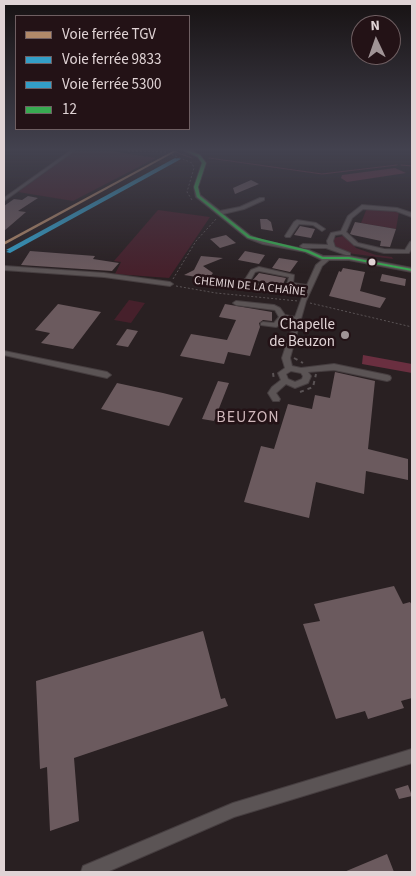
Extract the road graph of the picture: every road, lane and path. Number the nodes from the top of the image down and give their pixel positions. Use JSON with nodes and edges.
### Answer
{"nodes":[{"id":1,"x":15,"y":192,"type":"edge"},
{"id":2,"x":187,"y":192,"type":"edge"},
{"id":3,"x":197,"y":192,"type":"edge"},
{"id":4,"x":262,"y":199,"type":"dead end"},
{"id":5,"x":4,"y":200,"type":"edge"},
{"id":6,"x":194,"y":202,"type":"dead end"},
{"id":7,"x":221,"y":214,"type":"junction"},
{"id":8,"x":412,"y":215,"type":"edge"},
{"id":9,"x":322,"y":229,"type":"dead end"},
{"id":10,"x":243,"y":232,"type":"junction"},
{"id":11,"x":343,"y":232,"type":"junction"},
{"id":12,"x":288,"y":236,"type":"dead end"},
{"id":13,"x":412,"y":243,"type":"edge"},
{"id":14,"x":320,"y":246,"type":"junction"},
{"id":15,"x":334,"y":249,"type":"junction"},
{"id":16,"x":399,"y":253,"type":"junction"},
{"id":17,"x":315,"y":255,"type":"junction"},
{"id":18,"x":328,"y":258,"type":"junction"},
{"id":19,"x":397,"y":263,"type":"junction"},
{"id":20,"x":319,"y":265,"type":"junction"},
{"id":21,"x":412,"y":266,"type":"edge"},
{"id":22,"x":4,"y":268,"type":"edge"},
{"id":23,"x":412,"y":270,"type":"edge"},
{"id":24,"x":170,"y":284,"type":"junction"},
{"id":25,"x":290,"y":285,"type":"junction"},
{"id":26,"x":309,"y":287,"type":"junction"},
{"id":27,"x":236,"y":303,"type":"dead end"},
{"id":28,"x":306,"y":303,"type":"junction"},
{"id":29,"x":282,"y":317,"type":"junction"},
{"id":30,"x":297,"y":319,"type":"junction"},
{"id":31,"x":263,"y":324,"type":"dead end"},
{"id":32,"x":412,"y":327,"type":"edge"},
{"id":33,"x":4,"y":353,"type":"edge"},
{"id":34,"x":293,"y":354,"type":"dead end"},
{"id":35,"x":289,"y":368,"type":"junction"},
{"id":36,"x":312,"y":369,"type":"junction"},
{"id":37,"x":303,"y":370,"type":"junction"},
{"id":38,"x":273,"y":373,"type":"dead end"},
{"id":39,"x":107,"y":375,"type":"dead end"},
{"id":40,"x":388,"y":378,"type":"dead end"},
{"id":41,"x":281,"y":383,"type":"junction"},
{"id":42,"x":296,"y":392,"type":"dead end"},
{"id":43,"x":276,"y":399,"type":"dead end"},
{"id":44,"x":412,"y":756,"type":"edge"},
{"id":45,"x":90,"y":872,"type":"edge"}],
"edges":[{"from":1,"to":5,"type":"street"},
{"from":2,"to":6,"type":"path"},
{"from":3,"to":7,"type":"street"},
{"from":4,"to":7,"type":"street"},
{"from":7,"to":10,"type":"street"},
{"from":7,"to":24,"type":"path","name":"CHEMIN DE LA CHAÎNE"},
{"from":8,"to":11,"type":"lane"},
{"from":9,"to":12,"type":"street"},
{"from":10,"to":14,"type":"street"},
{"from":10,"to":17,"type":"street"},
{"from":11,"to":15,"type":"lane"},
{"from":11,"to":16,"type":"street"},
{"from":13,"to":16,"type":"street"},
{"from":14,"to":15,"type":"street"},
{"from":14,"to":17,"type":"street"},
{"from":15,"to":18,"type":"street"},
{"from":15,"to":19,"type":"street"},
{"from":15,"to":23,"type":"street"},
{"from":16,"to":19,"type":"street"},
{"from":17,"to":18,"type":"street"},
{"from":17,"to":20,"type":"street"},
{"from":18,"to":20,"type":"street"},
{"from":19,"to":21,"type":"street"},
{"from":20,"to":26,"type":"street"},
{"from":22,"to":24,"type":"street"},
{"from":24,"to":28,"type":"path","name":"CHEMIN DE LA CHAÎNE"},
{"from":25,"to":25,"type":"street"},
{"from":25,"to":26,"type":"street"},
{"from":26,"to":28,"type":"street"},
{"from":27,"to":29,"type":"street"},
{"from":28,"to":30,"type":"street"},
{"from":28,"to":32,"type":"path","name":"CHEMIN DE LA CHAÎNE"},
{"from":29,"to":30,"type":"street"},
{"from":29,"to":31,"type":"lane"},
{"from":30,"to":35,"type":"street"},
{"from":33,"to":39,"type":"street"},
{"from":34,"to":36,"type":"path"},
{"from":35,"to":37,"type":"street"},
{"from":35,"to":41,"type":"street"},
{"from":36,"to":37,"type":"lane"},
{"from":36,"to":40,"type":"lane"},
{"from":36,"to":42,"type":"path"},
{"from":37,"to":41,"type":"street"},
{"from":38,"to":41,"type":"path"},
{"from":41,"to":43,"type":"street"},
{"from":44,"to":45,"type":"street"}]}
